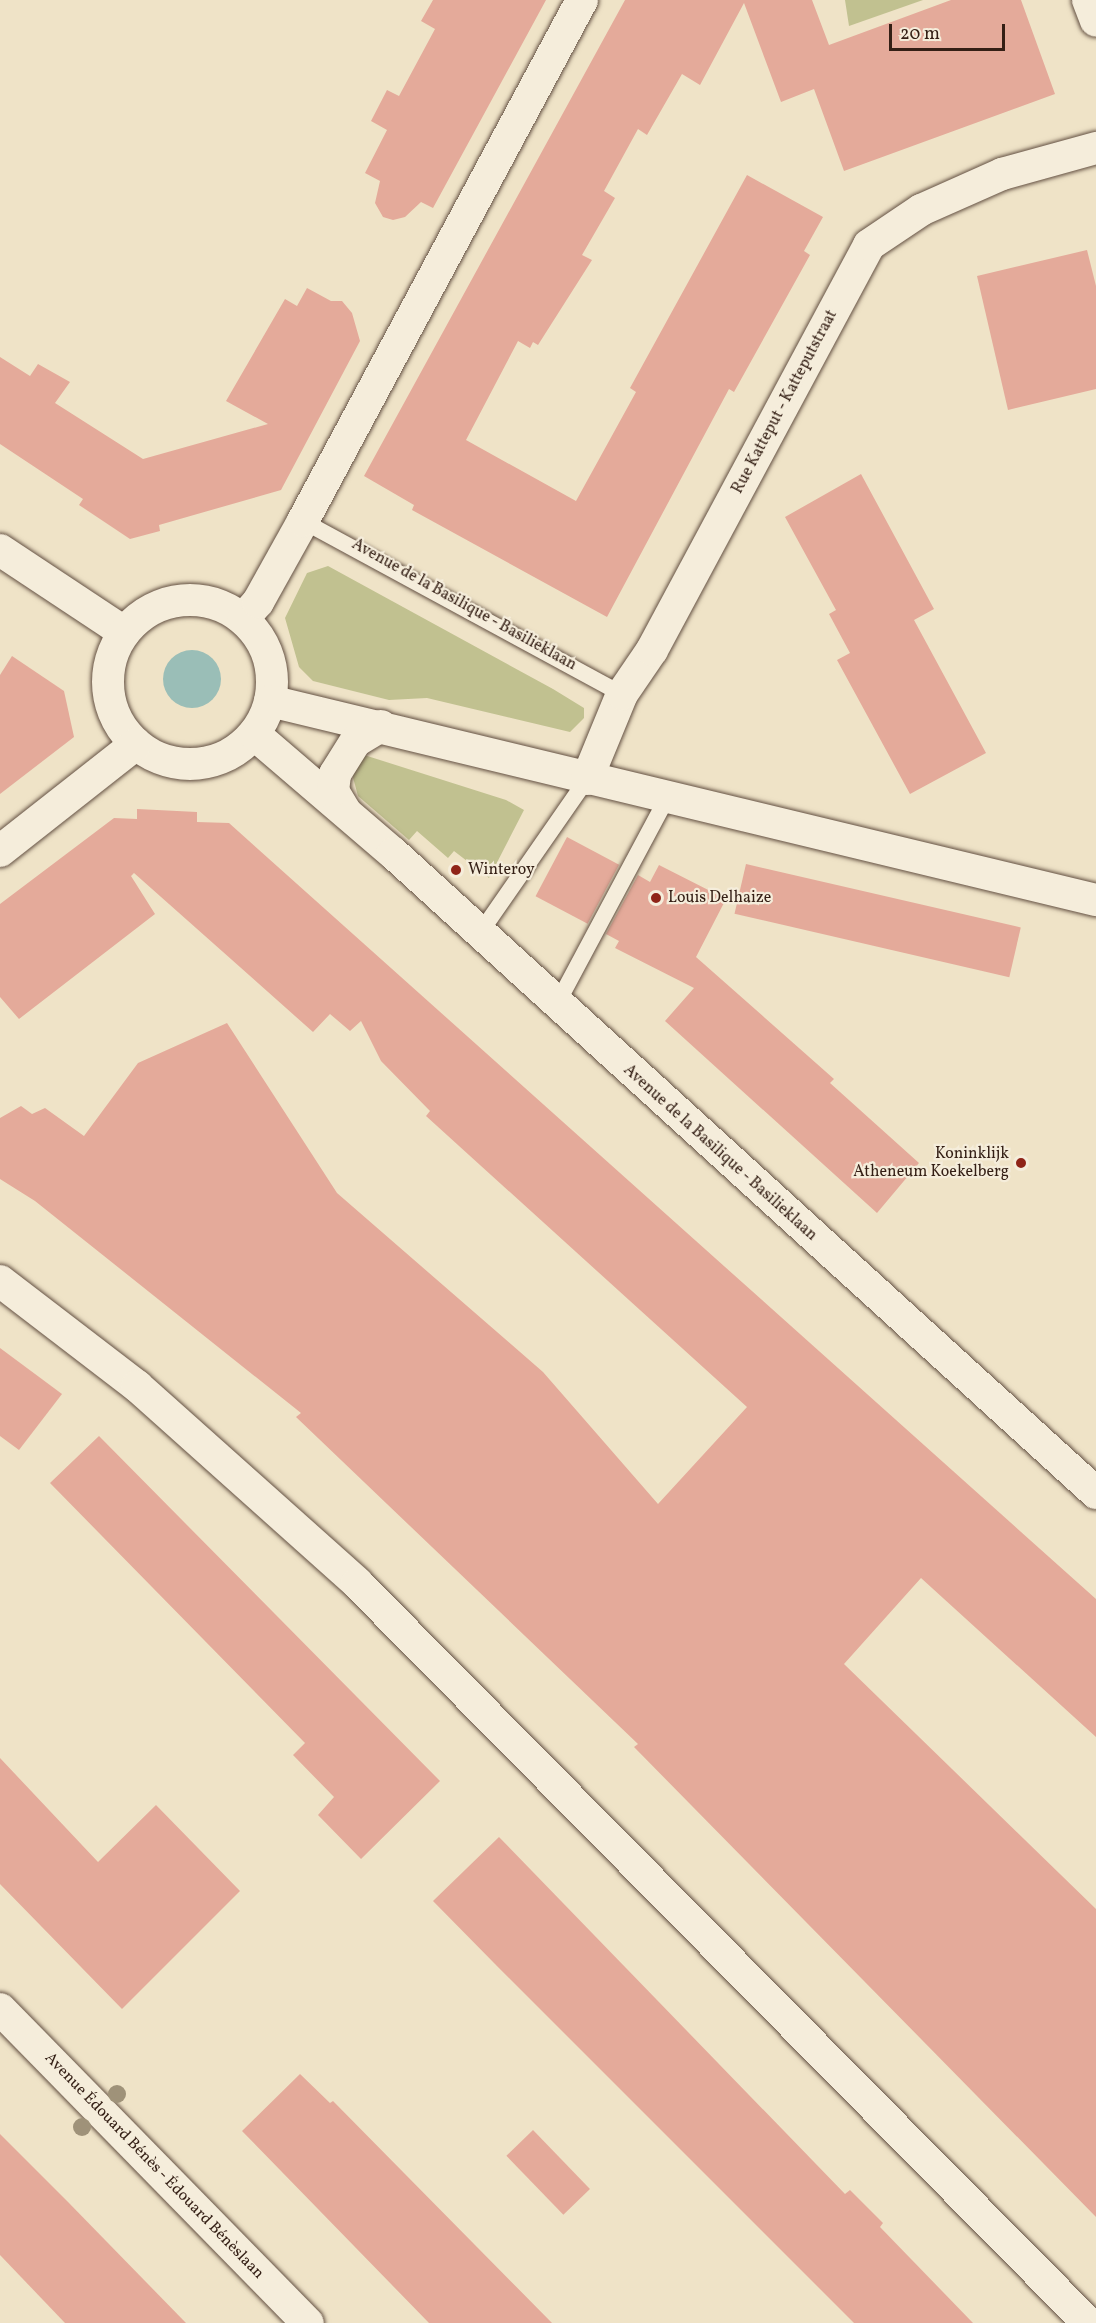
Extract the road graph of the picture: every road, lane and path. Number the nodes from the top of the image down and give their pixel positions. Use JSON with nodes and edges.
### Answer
{"nodes":[{"id":1,"x":582,"y":0,"type":"edge"},
{"id":2,"x":1088,"y":0,"type":"edge"},
{"id":3,"x":1096,"y":21,"type":"edge"},
{"id":4,"x":1096,"y":148,"type":"edge"},
{"id":5,"x":303,"y":521,"type":"junction"},
{"id":6,"x":0,"y":550,"type":"edge"},
{"id":7,"x":243,"y":619,"type":"junction"},
{"id":8,"x":124,"y":632,"type":"junction"},
{"id":9,"x":622,"y":694,"type":"junction"},
{"id":10,"x":270,"y":702,"type":"junction"},
{"id":11,"x":381,"y":726,"type":"junction"},
{"id":12,"x":254,"y":734,"type":"junction"},
{"id":13,"x":136,"y":744,"type":"junction"},
{"id":14,"x":587,"y":779,"type":"junction"},
{"id":15,"x":666,"y":800,"type":"junction"},
{"id":16,"x":345,"y":811,"type":"junction"},
{"id":17,"x":0,"y":851,"type":"edge"},
{"id":18,"x":1096,"y":900,"type":"edge"},
{"id":19,"x":480,"y":933,"type":"junction"},
{"id":20,"x":557,"y":1004,"type":"junction"},
{"id":21,"x":0,"y":1281,"type":"edge"},
{"id":22,"x":1096,"y":1493,"type":"edge"},
{"id":23,"x":0,"y":2009,"type":"edge"},
{"id":24,"x":308,"y":2323,"type":"edge"},
{"id":25,"x":1088,"y":2323,"type":"edge"}],
"edges":[{"from":1,"to":5,"type":"street"},
{"from":2,"to":3,"type":"street"},
{"from":4,"to":9,"type":"street","name":"Rue Katteput - Katteputstraat"},
{"from":5,"to":7,"type":"street"},
{"from":5,"to":9,"type":"lane","name":"Avenue de la Basilique - Basilieklaan"},
{"from":6,"to":8,"type":"street"},
{"from":7,"to":8,"type":"street"},
{"from":7,"to":10,"type":"street"},
{"from":8,"to":13,"type":"street"},
{"from":9,"to":14,"type":"street","name":"Rue Katteput - Katteputstraat"},
{"from":10,"to":11,"type":"street"},
{"from":10,"to":12,"type":"street"},
{"from":11,"to":14,"type":"street"},
{"from":11,"to":16,"type":"street","name":"Avenue de la Basilique - Basilieklaan"},
{"from":12,"to":13,"type":"street"},
{"from":12,"to":16,"type":"street","name":"Avenue de la Basilique - Basilieklaan"},
{"from":13,"to":17,"type":"street"},
{"from":14,"to":15,"type":"street"},
{"from":14,"to":19,"type":"lane"},
{"from":15,"to":18,"type":"street"},
{"from":15,"to":20,"type":"lane"},
{"from":16,"to":19,"type":"street","name":"Avenue de la Basilique - Basilieklaan"},
{"from":19,"to":20,"type":"street","name":"Avenue de la Basilique - Basilieklaan"},
{"from":20,"to":22,"type":"street","name":"Avenue de la Basilique - Basilieklaan"},
{"from":21,"to":25,"type":"street"},
{"from":23,"to":24,"type":"street","name":"Avenue Édouard Bénès - Édouard Bénèslaan"}]}
